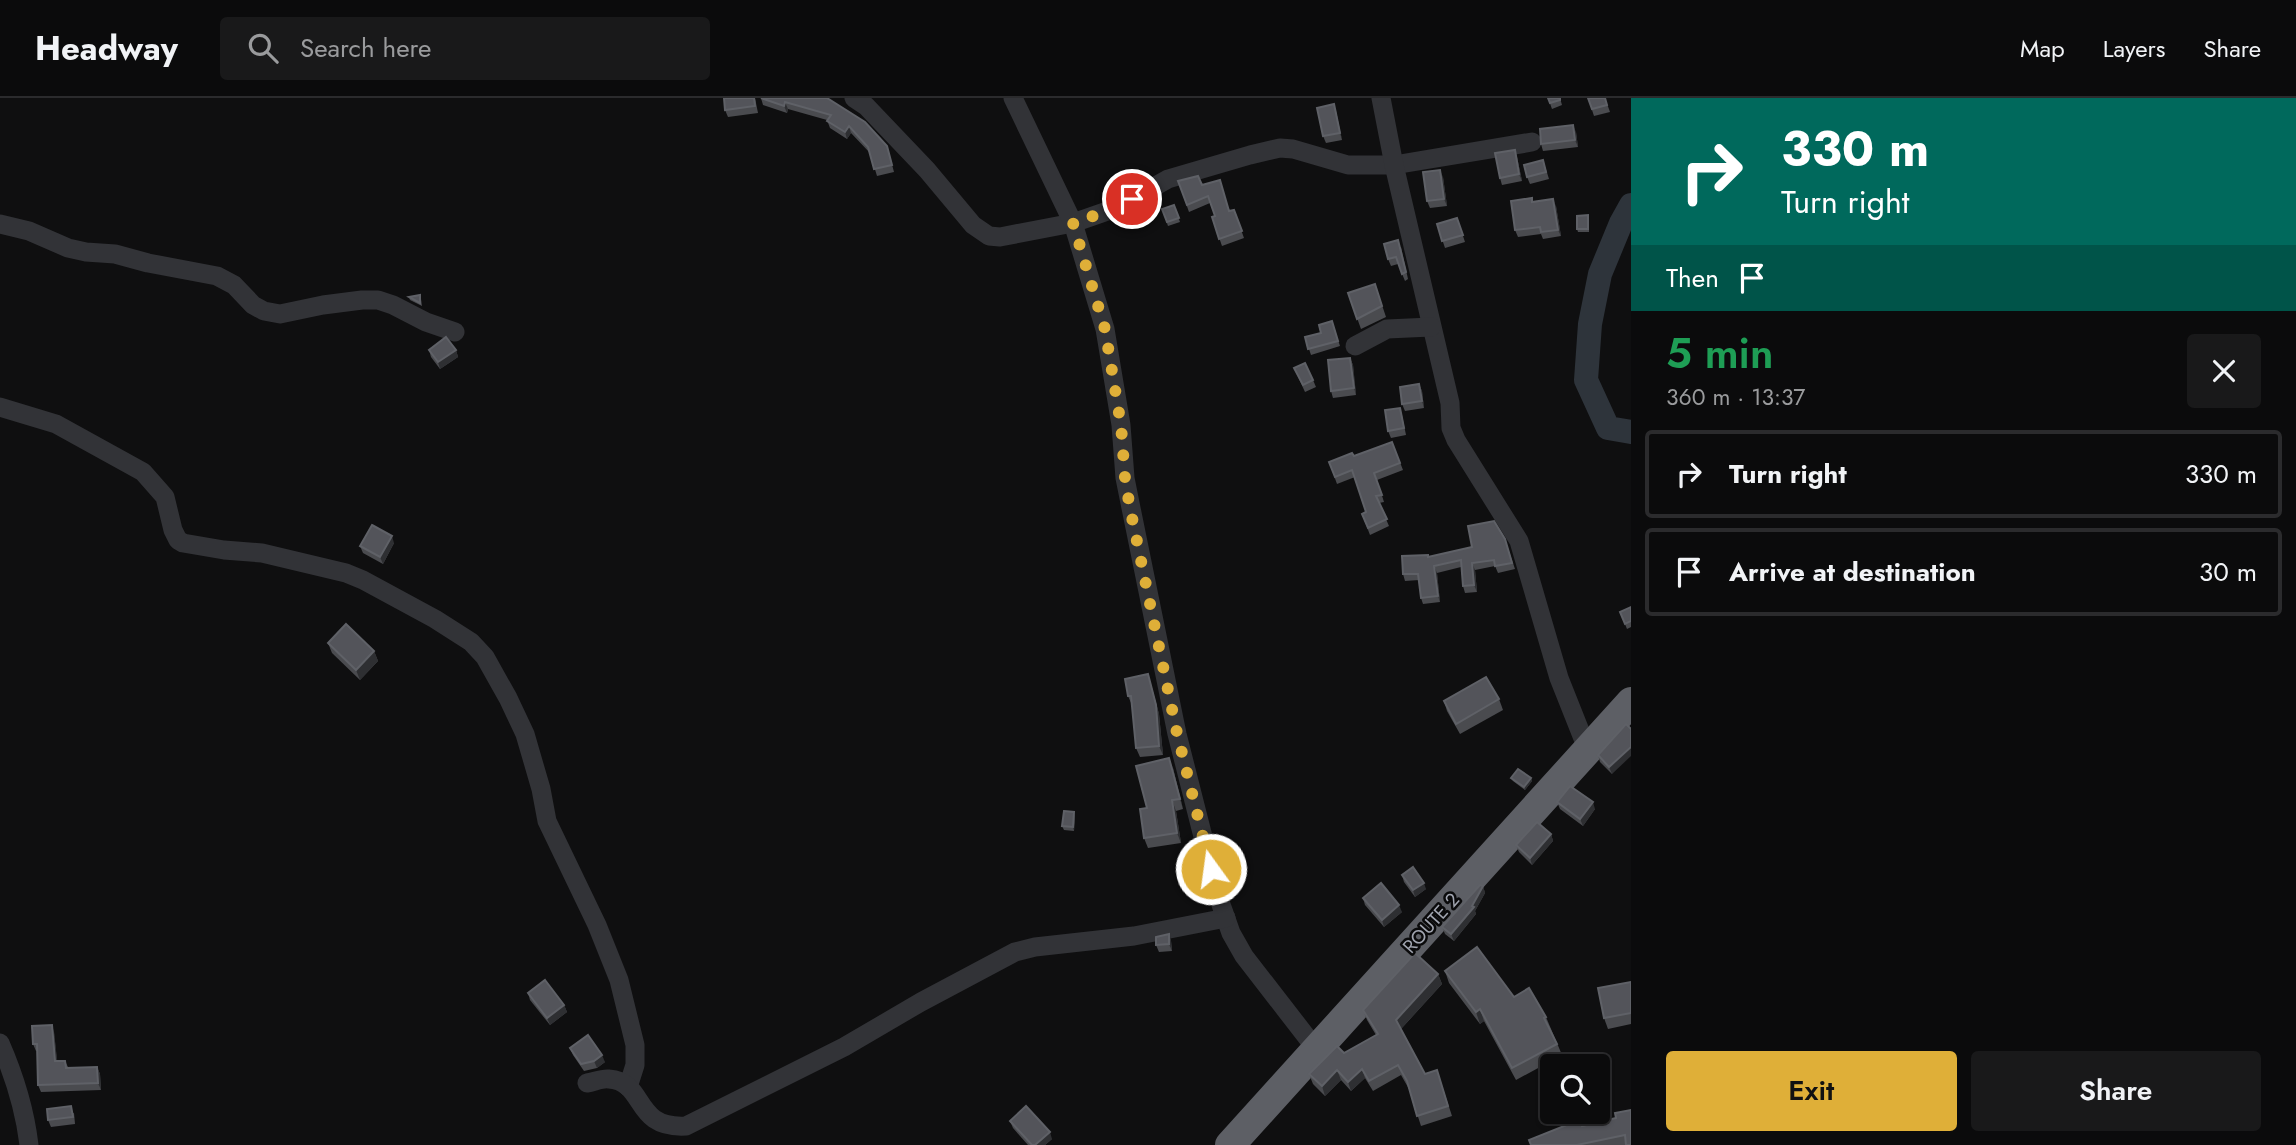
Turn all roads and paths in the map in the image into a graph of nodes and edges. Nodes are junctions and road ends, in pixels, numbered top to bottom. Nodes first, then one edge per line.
1 (854, 98) edge
2 (1013, 98) edge
3 (1381, 98) edge
4 (1532, 142) dead end
5 (1394, 165) junction
6 (1073, 223) junction
7 (0, 224) edge
8 (1431, 327) junction
9 (454, 332) dead end
10 (1354, 346) dead end
11 (0, 407) edge
12 (1631, 702) edge
13 (1588, 751) junction
14 (1226, 919) junction
15 (0, 1043) edge
16 (1316, 1049) junction
17 (587, 1083) dead end
18 (628, 1087) junction
19 (29, 1145) edge
20 (1230, 1145) edge

1 - 6 street
2 - 6 street
3 - 5 street
4 - 5 street
5 - 6 street
5 - 8 street
6 - 14 street
7 - 9 street
8 - 10 street
8 - 13 street
11 - 18 street
12 - 13 highway, ROUTE 2
13 - 16 highway, ROUTE 2
14 - 16 street
14 - 18 street
15 - 19 street
16 - 20 highway, ROUTE 2
17 - 18 street

